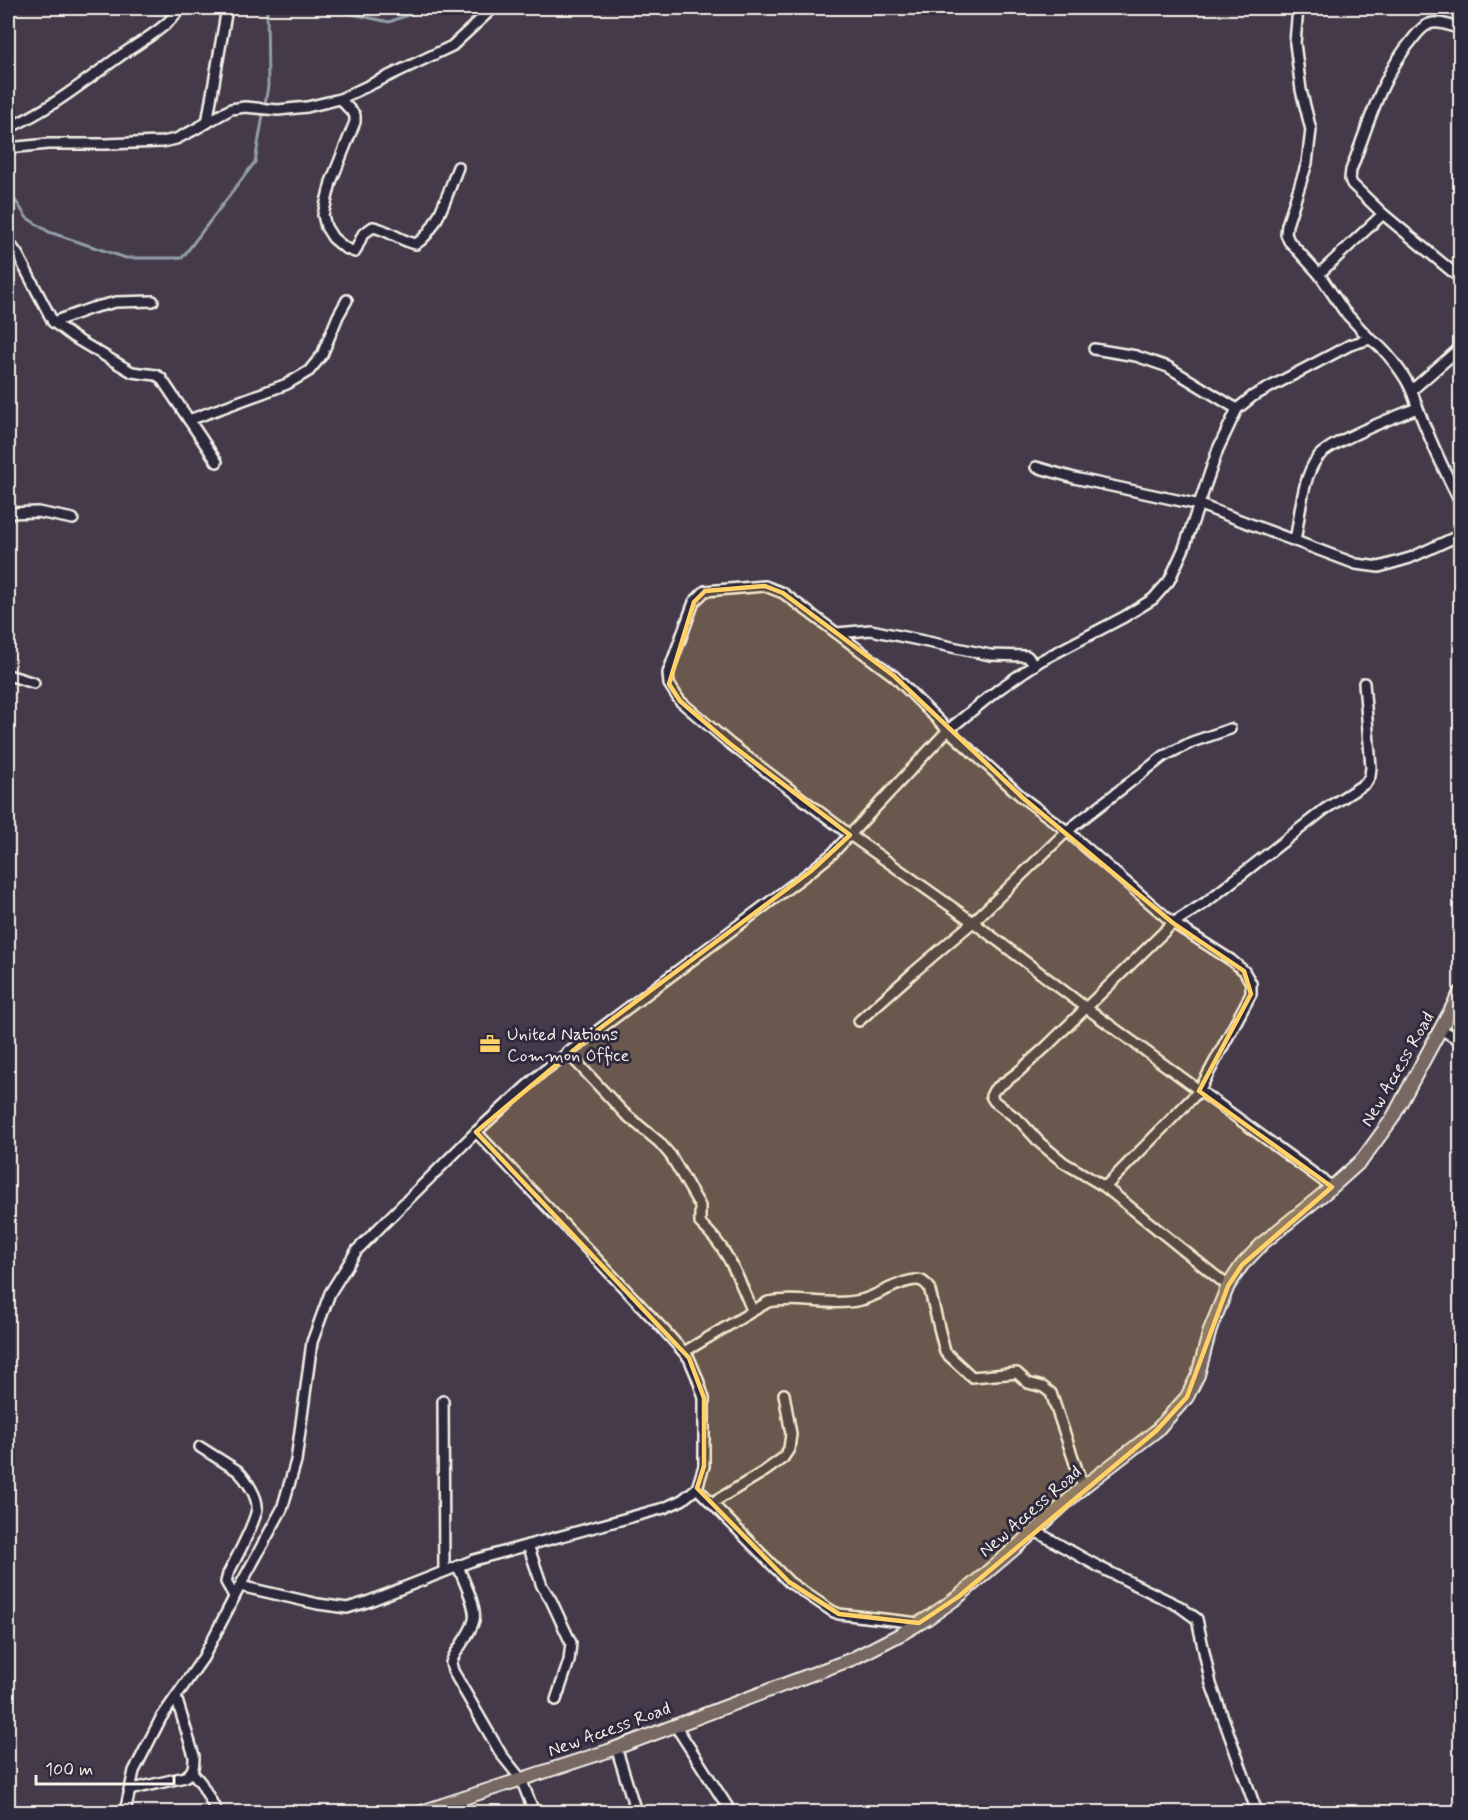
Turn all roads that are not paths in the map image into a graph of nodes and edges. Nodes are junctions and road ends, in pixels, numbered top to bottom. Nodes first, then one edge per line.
1 (180, 8) edge
2 (227, 8) edge
3 (493, 8) edge
4 (1298, 8) edge
5 (1461, 29) edge
6 (340, 99) junction
7 (207, 123) junction
8 (8, 128) edge
9 (8, 148) edge
10 (458, 167) dead end
11 (1383, 214) junction
12 (8, 241) edge
13 (1318, 274) junction
14 (1461, 278) edge
15 (347, 300) dead end
16 (153, 301) dead end
17 (53, 322) junction
18 (1370, 339) junction
19 (1461, 348) edge
20 (1094, 349) dead end
21 (1412, 390) junction
22 (1417, 408) junction
23 (1237, 409) junction
24 (189, 420) junction
25 (217, 462) dead end
26 (1036, 467) dead end
27 (1461, 502) edge
28 (1200, 505) junction
29 (8, 513) edge
30 (73, 519) dead end
31 (1461, 535) edge
32 (1295, 541) junction
33 (837, 633) junction
34 (1035, 665) junction
35 (8, 675) edge
36 (34, 683) dead end
37 (1364, 683) dead end
38 (1230, 729) dead end
39 (948, 730) junction
40 (1067, 831) junction
41 (850, 835) junction
42 (973, 922) junction
43 (1173, 923) junction
44 (1461, 993) edge
45 (1086, 1007) junction
46 (860, 1021) dead end
47 (1440, 1029) junction
48 (1461, 1040) edge
49 (567, 1052) junction
50 (1199, 1091) junction
51 (476, 1132) junction
52 (1105, 1187) junction
53 (1332, 1187) junction
54 (1228, 1286) junction
55 (752, 1310) junction
56 (684, 1352) junction
57 (784, 1394) dead end
58 (443, 1401) dead end
59 (200, 1447) dead end
60 (1083, 1486) junction
61 (697, 1488) junction
62 (712, 1503) junction
63 (1035, 1531) junction
64 (528, 1545) junction
65 (458, 1566) junction
66 (444, 1571) junction
67 (240, 1586) junction
68 (234, 1596) junction
69 (919, 1623) junction
70 (176, 1697) junction
71 (556, 1700) dead end
72 (675, 1725) junction
73 (616, 1747) junction
74 (192, 1772) junction
75 (521, 1779) junction
76 (129, 1790) junction
77 (435, 1810) edge
78 (125, 1812) edge
79 (217, 1812) edge
80 (421, 1812) edge
81 (534, 1812) edge
82 (636, 1812) edge
83 (732, 1812) edge
84 (1257, 1812) edge

1 - 8 street
2 - 7 street
3 - 6 street
4 - 13 street
5 - 11 street
6 - 7 street
6 - 10 street
7 - 9 street
11 - 13 street
11 - 14 street
12 - 17 street
13 - 18 street
15 - 24 street
16 - 17 street
17 - 24 street
18 - 21 street
18 - 23 street
19 - 21 street
20 - 23 street
21 - 22 street
22 - 27 street
22 - 32 street
23 - 28 street
24 - 25 street
26 - 28 street
28 - 32 street
28 - 34 street
29 - 30 street
31 - 32 street
33 - 34 street
33 - 39 street
33 - 41 street
34 - 39 street
35 - 36 street
37 - 43 street
38 - 40 street
39 - 40 street
39 - 41 street
40 - 42 street
40 - 43 street
41 - 42 street
41 - 49 street
42 - 45 street
42 - 46 street
43 - 45 street
43 - 50 street
44 - 47 main road, New Access Road
45 - 50 street
45 - 52 street
47 - 48 street
47 - 53 main road, New Access Road
49 - 51 street
49 - 55 street
50 - 52 street
50 - 53 street
51 - 56 street
51 - 67 street
52 - 54 street
53 - 54 main road, New Access Road
54 - 60 main road, New Access Road
55 - 56 street
55 - 60 street
56 - 61 street
57 - 62 street
58 - 66 street
59 - 68 street
60 - 63 main road, New Access Road
61 - 62 street
61 - 64 street
62 - 69 street
63 - 69 main road, New Access Road
63 - 84 street
64 - 65 street
64 - 71 street
65 - 66 street
65 - 75 street
66 - 67 street
67 - 68 street
68 - 70 street
69 - 72 main road, New Access Road
70 - 74 street
70 - 76 street
72 - 73 main road, New Access Road
72 - 83 street
73 - 75 main road, New Access Road
73 - 82 street
74 - 76 street
74 - 79 street
75 - 77 main road, New Access Road
75 - 81 street
76 - 78 street
77 - 80 main road, New Access Road

